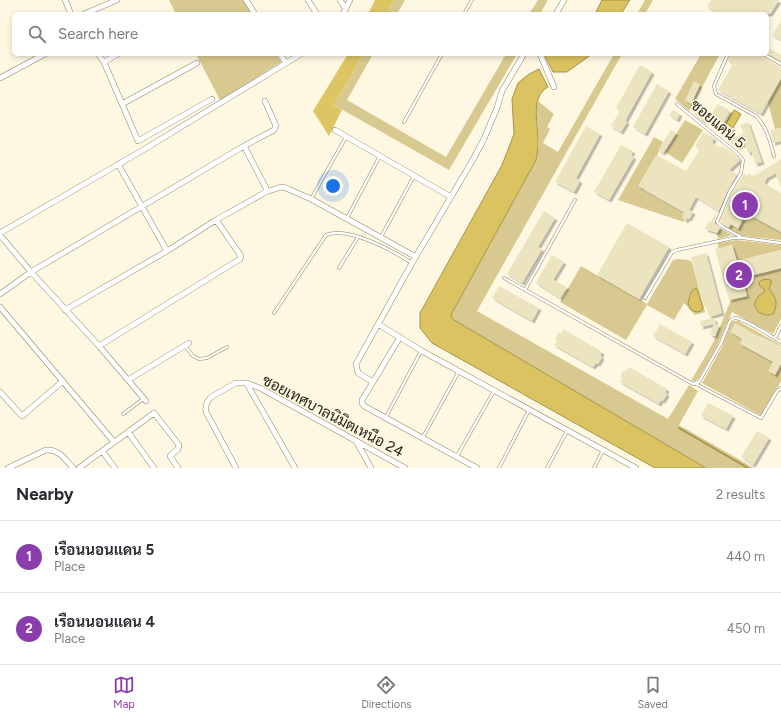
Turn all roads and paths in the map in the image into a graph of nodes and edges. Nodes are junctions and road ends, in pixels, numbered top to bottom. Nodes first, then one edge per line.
1 (65, 0) edge
2 (117, 0) edge
3 (246, 0) edge
4 (308, 0) edge
5 (340, 0) edge
6 (350, 0) edge
7 (472, 0) edge
8 (564, 0) edge
9 (344, 11) edge
10 (70, 12) edge
11 (89, 12) edge
12 (254, 12) edge
13 (316, 12) edge
14 (465, 12) edge
15 (557, 12) edge
16 (41, 56) edge
17 (100, 56) edge
18 (114, 56) edge
19 (281, 56) edge
20 (298, 56) edge
21 (441, 56) edge
22 (523, 56) edge
23 (541, 56) edge
24 (727, 56) edge
25 (767, 56) edge
26 (104, 62) junction
27 (197, 63) dead end
28 (286, 63) junction
29 (781, 64) edge
30 (0, 78) edge
31 (554, 87) dead end
32 (212, 99) dead end
33 (265, 101) dead end
34 (122, 104) junction
35 (677, 104) dead end
36 (404, 122) dead end
37 (335, 130) dead end
38 (346, 136) junction
39 (244, 146) junction
40 (380, 156) junction
41 (774, 156) dead end
42 (118, 164) junction
43 (415, 176) junction
44 (266, 192) junction
45 (451, 197) junction
46 (311, 199) junction
47 (575, 200) dead end
48 (142, 207) junction
49 (347, 219) junction
50 (216, 220) junction
51 (0, 234) edge
52 (358, 237) junction
53 (381, 237) junction
54 (743, 238) junction
55 (781, 243) edge
56 (167, 251) junction
57 (416, 257) junction
58 (412, 263) junction
59 (339, 268) dead end
60 (31, 272) junction
61 (504, 278) dead end
62 (525, 290) junction
63 (0, 294) edge
64 (645, 298) dead end
65 (0, 307) edge
66 (65, 310) junction
67 (274, 313) dead end
68 (378, 324) junction
69 (781, 326) edge
70 (400, 338) junction
71 (775, 338) junction
72 (781, 342) edge
73 (187, 344) joint
74 (98, 346) junction
75 (227, 347) dead end
76 (422, 351) junction
77 (459, 371) junction
78 (128, 380) junction
79 (63, 381) junction
80 (373, 382) junction
81 (247, 383) junction
82 (696, 384) junction
83 (781, 388) edge
84 (494, 390) junction
85 (0, 392) edge
86 (145, 400) joint
87 (530, 410) junction
88 (123, 414) dead end
89 (385, 418) junction
90 (568, 430) junction
91 (128, 432) junction
92 (422, 438) junction
93 (356, 441) junction
94 (114, 442) junction
95 (603, 450) junction
96 (102, 451) junction
97 (457, 457) junction
98 (8, 468) edge
99 (73, 468) edge
100 (79, 468) edge
101 (115, 468) edge
102 (154, 468) edge
103 (178, 468) edge
104 (236, 468) edge
105 (295, 468) edge
106 (371, 468) edge
107 (405, 468) edge
108 (477, 468) edge
109 (499, 468) edge
110 (547, 468) edge
111 (594, 468) edge
112 (636, 468) edge

1 - 10 street
2 - 11 street
3 - 12 street
4 - 13 street
5 - 9 street
6 - 9 street
7 - 14 lane
8 - 15 street
16 - 30 street
17 - 26 street
18 - 26 street
19 - 28 street
20 - 28 street
21 - 36 lane
22 - 45 street
23 - 31 street
24 - 41 lane
25 - 29 lane
26 - 34 street
27 - 34 street
28 - 42 street
32 - 34 street
33 - 39 street
35 - 54 lane, ซอยแดน 5
37 - 38 street
38 - 40 street
38 - 46 lane
39 - 44 street
39 - 48 street
40 - 43 street
40 - 49 lane
42 - 48 street
42 - 51 street
43 - 45 street
43 - 53 lane
44 - 46 street
44 - 50 street
45 - 57 street
46 - 49 street
47 - 62 lane
48 - 56 street
48 - 60 street
49 - 53 street
50 - 56 street
50 - 74 street
51 - 60 street
52 - 58 lane
52 - 59 lane
52 - 67 lane
53 - 57 street
54 - 55 lane
54 - 64 lane
56 - 66 street
57 - 58 street
58 - 68 street
60 - 63 street
60 - 66 street
61 - 62 lane
62 - 82 lane
65 - 79 street
66 - 74 street
68 - 70 street
68 - 80 street
69 - 71 lane
70 - 76 street
70 - 80 street
71 - 72 lane
71 - 82 lane
73 - 75 lane
73 - 78 street
74 - 78 street
76 - 77 street
76 - 89 lane
77 - 84 street
77 - 92 lane
78 - 86 street
79 - 85 street
79 - 94 street
80 - 89 street
81 - 93 street, ซอยเทศบาลนิมิตเหนือ 24
81 - 104 street, ซอยเทศบาลนิมิตเหนือ 24
81 - 105 street
82 - 83 lane
84 - 87 street
84 - 97 lane
86 - 88 lane
87 - 90 street
87 - 109 lane
89 - 92 street
90 - 95 street
90 - 110 lane
91 - 94 street
91 - 102 street
91 - 103 street
92 - 97 street
93 - 106 street
93 - 107 street, ซอยเทศบาลนิมิตเหนือ 24
94 - 96 street
95 - 111 lane
95 - 112 street
96 - 100 street
96 - 101 street
97 - 108 street
98 - 99 street

